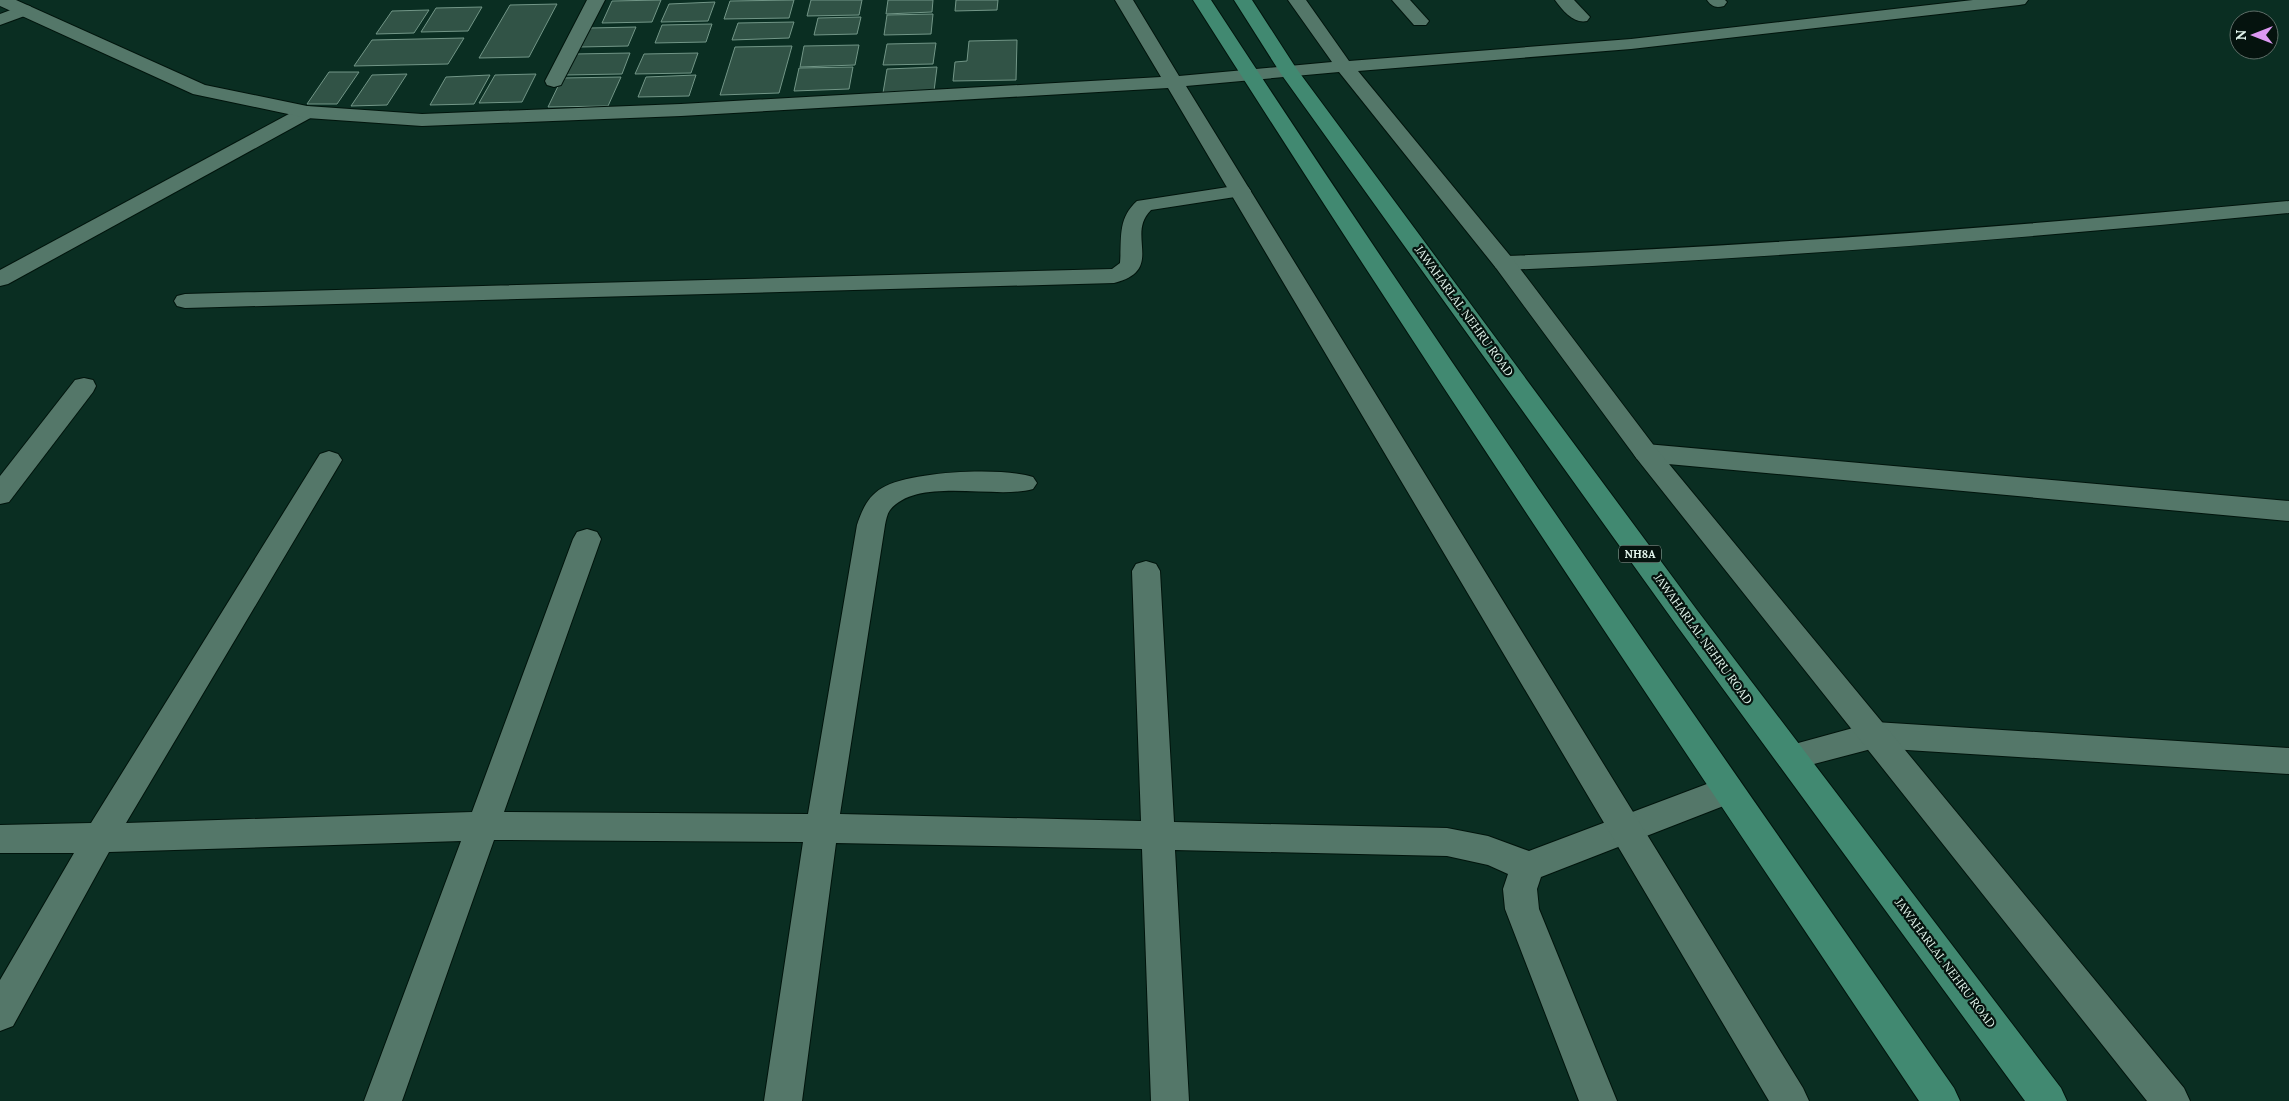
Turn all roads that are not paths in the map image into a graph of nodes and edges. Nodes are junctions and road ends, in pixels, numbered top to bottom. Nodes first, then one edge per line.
1 (2, 0) edge
2 (596, 0) edge
3 (1124, 0) edge
4 (1202, 0) edge
5 (1243, 0) edge
6 (1297, 0) edge
7 (1401, 0) edge
8 (1564, 0) edge
9 (2019, 0) edge
10 (24, 10) junction
11 (1581, 17) dead end
12 (0, 20) edge
13 (1420, 21) dead end
14 (1344, 66) junction
15 (1288, 70) junction
16 (1248, 74) junction
17 (554, 81) dead end
18 (1173, 82) junction
19 (307, 112) junction
20 (1241, 191) junction
21 (2289, 207) edge
22 (1504, 263) junction
23 (0, 279) edge
24 (184, 301) dead end
25 (84, 386) dead end
26 (1646, 453) junction
27 (328, 460) dead end
28 (1024, 483) dead end
29 (0, 494) edge
30 (2289, 511) edge
31 (587, 539) dead end
32 (1146, 571) dead end
33 (1874, 735) junction
34 (1791, 758) junction
35 (2289, 761) edge
36 (1728, 790) junction
37 (483, 826) junction
38 (822, 827) junction
39 (1626, 830) junction
40 (1158, 836) junction
41 (0, 839) edge
42 (99, 839) junction
43 (1527, 867) junction
44 (0, 1014) edge
45 (383, 1101) edge
46 (783, 1101) edge
47 (1170, 1101) edge
48 (1598, 1101) edge
49 (1790, 1101) edge
50 (1941, 1101) edge
51 (2048, 1101) edge
52 (2171, 1101) edge

1 - 10 street
2 - 17 street
3 - 18 street
4 - 16 main road
5 - 15 main road, JAWAHARLAL NEHRU ROAD / NH8A
6 - 14 street
7 - 13 street
8 - 11 street
9 - 14 street
10 - 12 street
10 - 19 street
14 - 15 street
14 - 22 street
15 - 16 street
15 - 34 main road, JAWAHARLAL NEHRU ROAD / NH8A
16 - 18 street
16 - 36 main road
18 - 19 street
18 - 20 street
19 - 23 street
20 - 24 street
20 - 39 street
21 - 22 street
22 - 26 street
25 - 29 street
26 - 30 street
26 - 33 street
27 - 42 street
28 - 38 street
31 - 37 street
32 - 40 street
33 - 34 street
33 - 35 street
33 - 52 street
34 - 51 main road, JAWAHARLAL NEHRU ROAD / NH8A
36 - 39 street
36 - 50 main road
37 - 38 street
37 - 42 street
37 - 45 street
38 - 40 street
38 - 46 street
39 - 43 street
39 - 49 street
40 - 43 street
40 - 47 street
41 - 42 street
42 - 44 street
43 - 48 street

